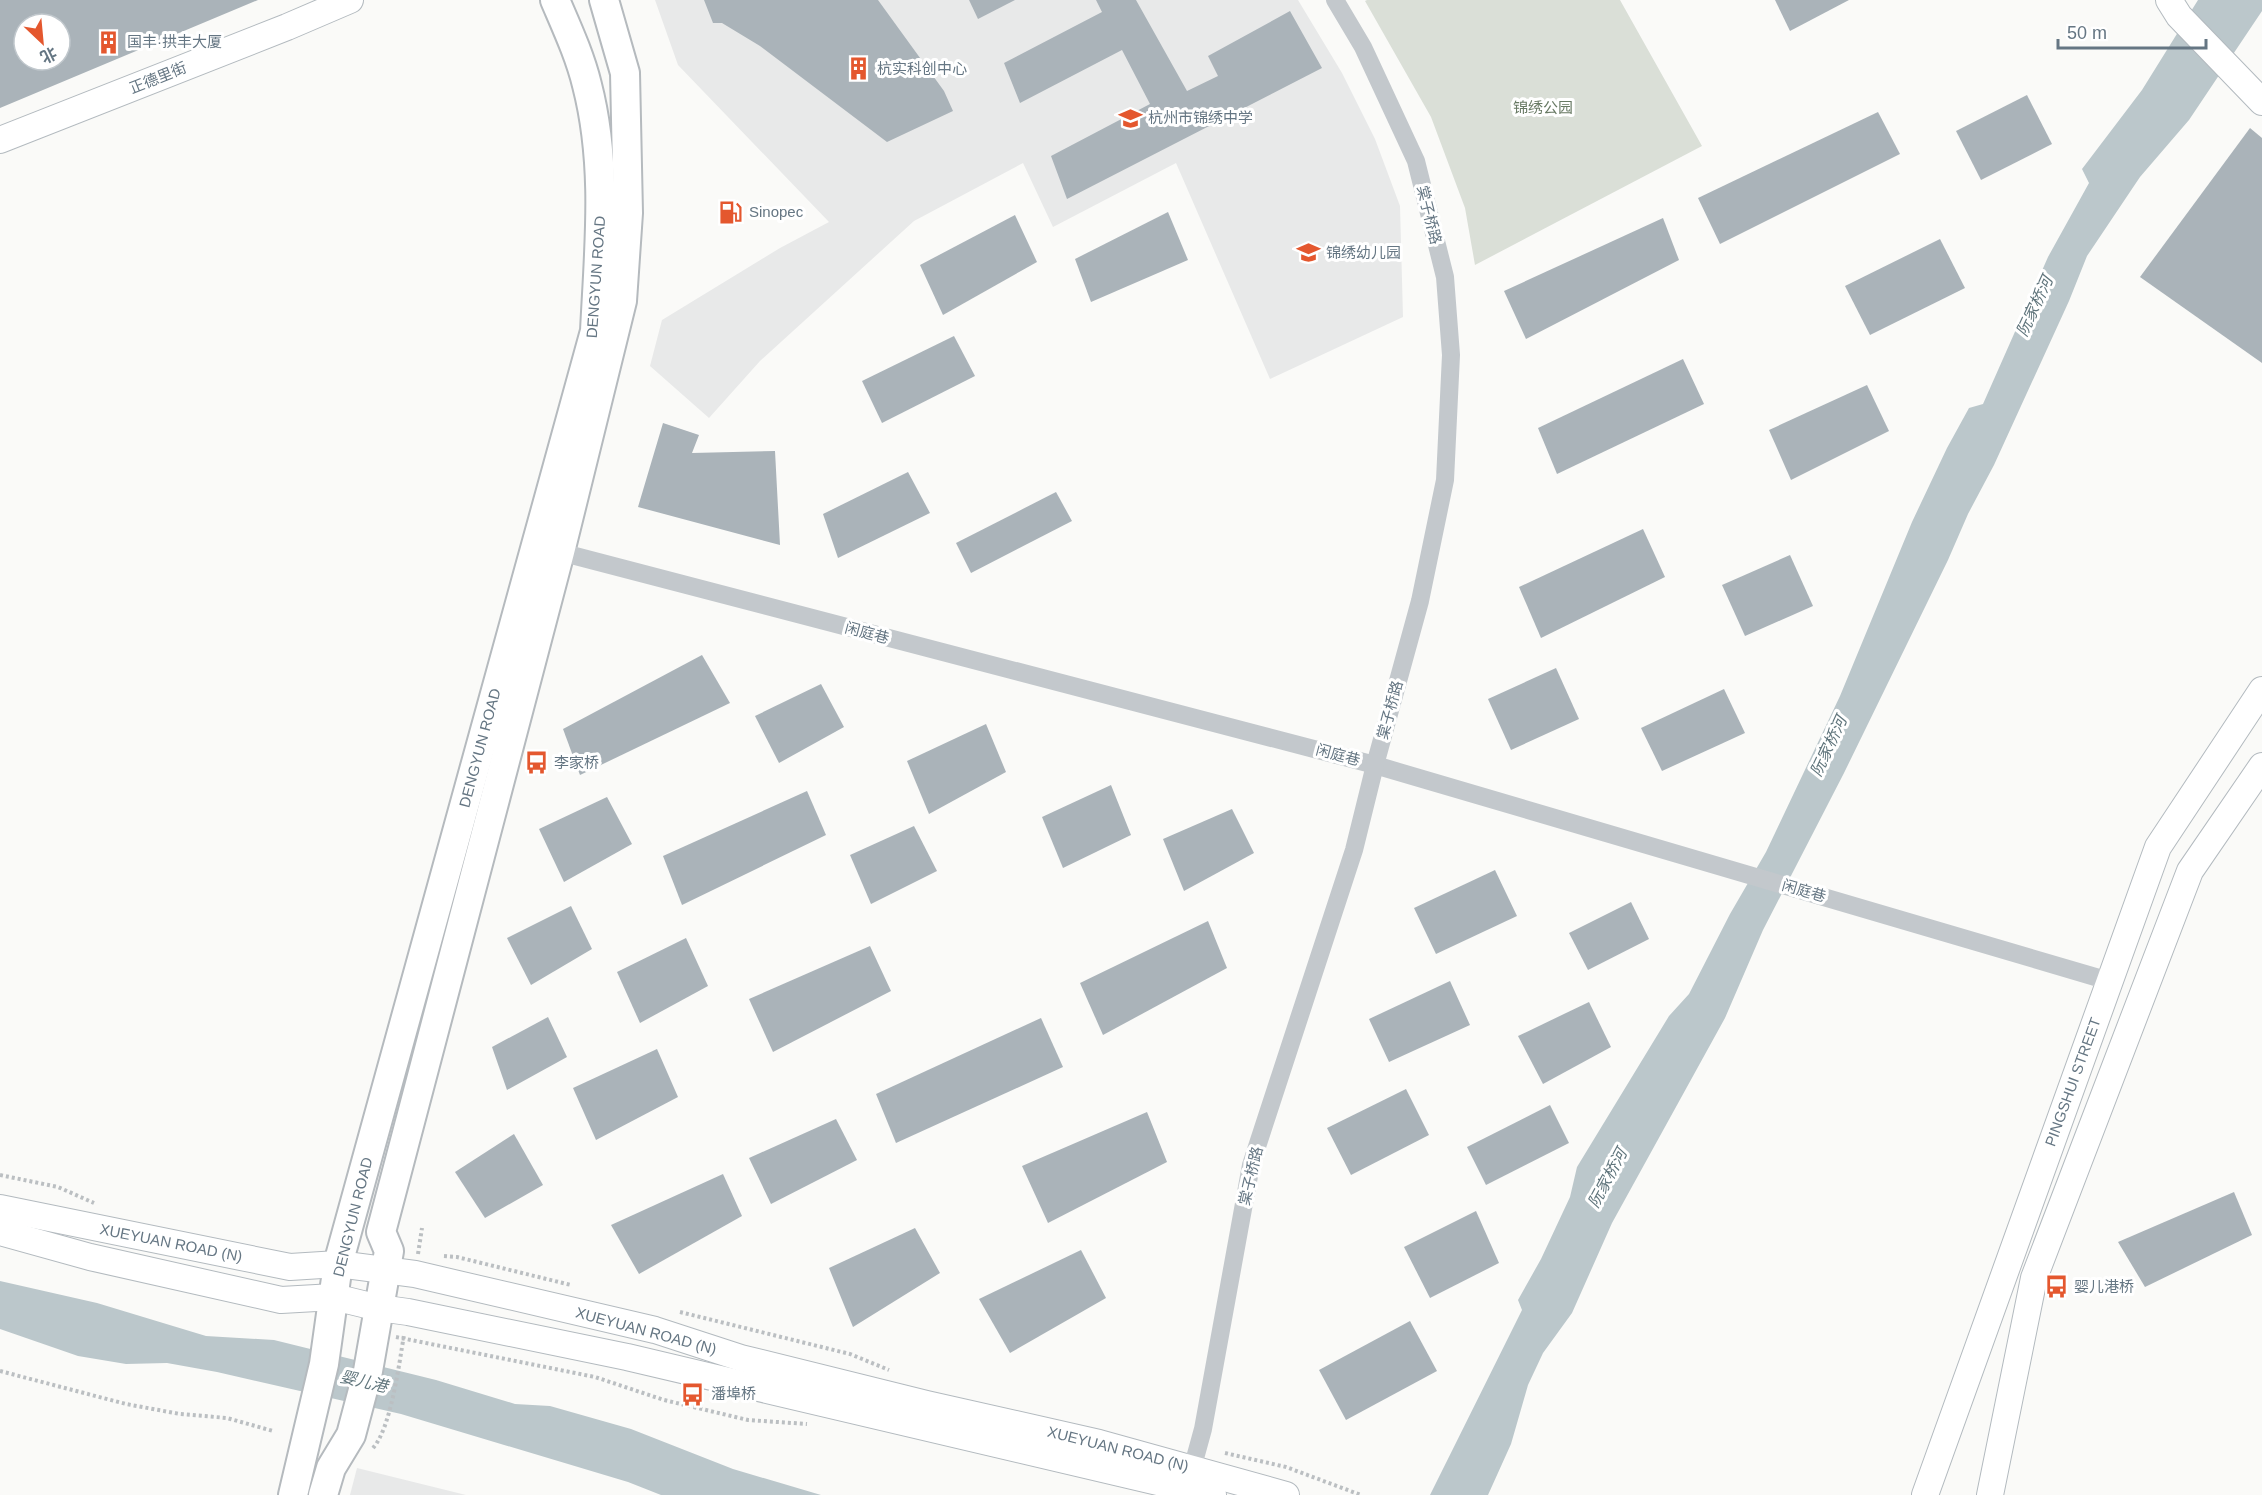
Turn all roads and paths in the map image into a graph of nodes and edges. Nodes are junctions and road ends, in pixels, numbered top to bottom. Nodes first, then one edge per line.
1 (350, 0) edge
2 (555, 0) edge
3 (604, 0) edge
4 (1335, 0) edge
5 (2174, 8) edge
6 (2262, 102) edge
7 (0, 140) edge
8 (560, 552) junction
9 (2262, 690) edge
10 (1375, 765) junction
11 (2262, 766) edge
12 (2109, 981) junction
13 (0, 1208) edge
14 (0, 1232) edge
15 (338, 1264) junction
16 (386, 1272) junction
17 (334, 1297) junction
18 (377, 1321) junction
19 (0, 1371) edge
20 (397, 1375) dead end
21 (815, 1424) dead end
22 (273, 1431) dead end
23 (381, 1439) dead end
24 (1188, 1483) edge
25 (293, 1495) edge
26 (323, 1495) edge
27 (1213, 1495) edge
28 (1286, 1495) edge
29 (1925, 1495) edge
30 (1990, 1495) edge

1 - 7 main road, 正德里街
2 - 15 main road, DENGYUN ROAD
3 - 8 main road, DENGYUN ROAD
4 - 10 street, 棠子桥路
5 - 6 main road
8 - 10 street, 闲庭巷
8 - 16 main road, DENGYUN ROAD
9 - 12 main road, PINGSHUI STREET
10 - 12 street, 闲庭巷
10 - 24 street, 棠子桥路
11 - 30 main road
12 - 29 main road, PINGSHUI STREET
13 - 15 main road, XUEYUAN ROAD (N)
14 - 17 main road, XUEYUAN ROAD (N)
15 - 16 main road, XUEYUAN ROAD (N)
15 - 17 main road, DENGYUN ROAD
16 - 18 main road, DENGYUN ROAD
16 - 24 main road, XUEYUAN ROAD (N)
17 - 18 main road, XUEYUAN ROAD (N)
17 - 25 main road, DENGYUN ROAD
18 - 21 path
18 - 24 main road, XUEYUAN ROAD (N)
18 - 26 main road, DENGYUN ROAD
19 - 22 path
20 - 23 path
24 - 27 main road, XUEYUAN ROAD (N)
24 - 28 main road, XUEYUAN ROAD (N)

